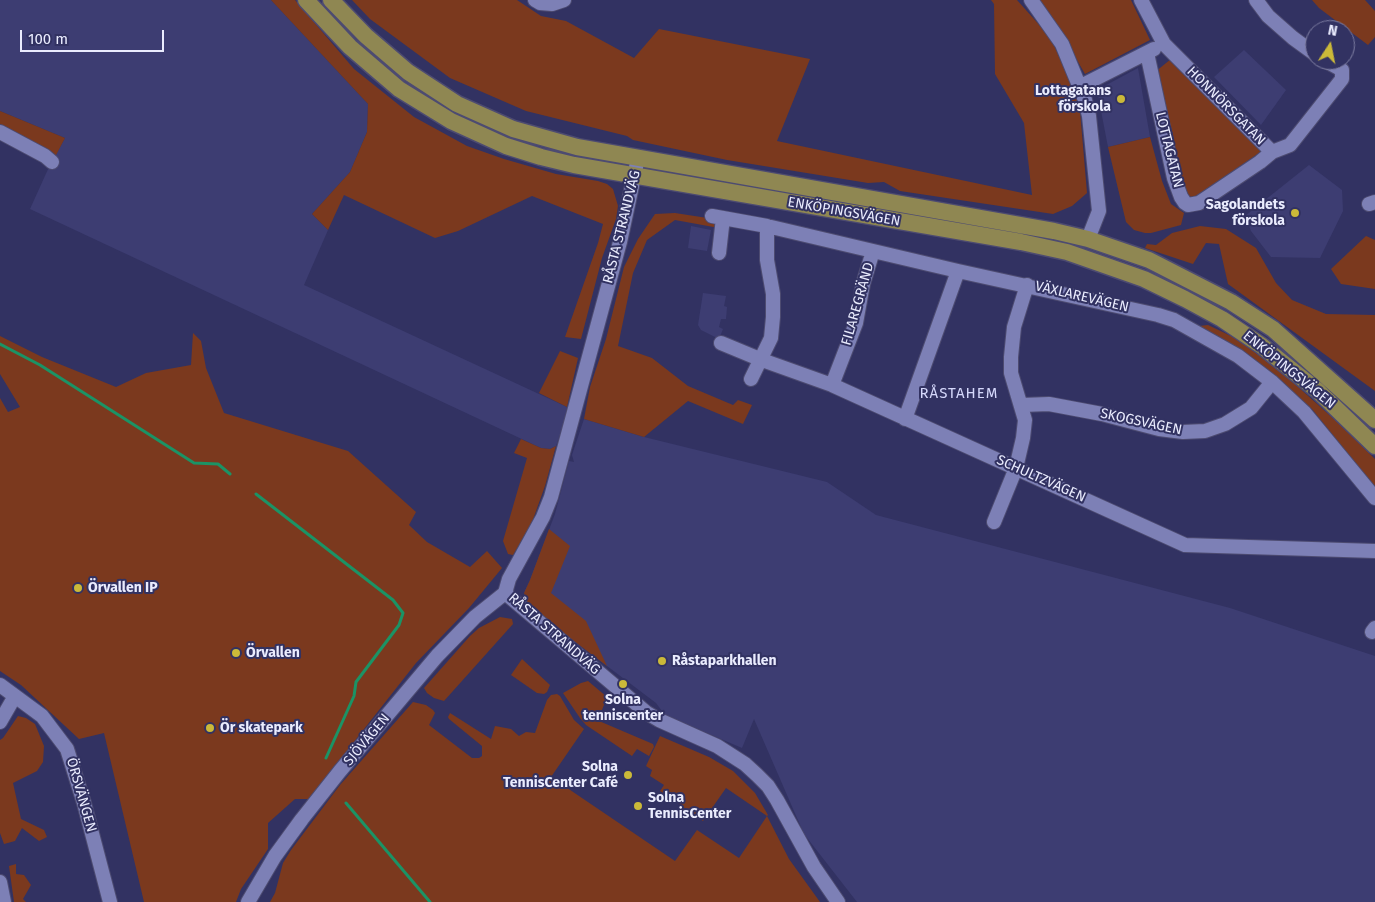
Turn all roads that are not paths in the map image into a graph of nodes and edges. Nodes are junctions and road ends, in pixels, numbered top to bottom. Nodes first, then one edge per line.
1 (306, 0) edge
2 (331, 0) edge
3 (535, 0) edge
4 (564, 0) edge
5 (1031, 0) edge
6 (1141, 0) edge
7 (1256, 0) edge
8 (1164, 44) junction
9 (1305, 47) edge
10 (1147, 53) junction
11 (1342, 70) edge
12 (1080, 86) junction
13 (0, 132) edge
14 (1272, 152) junction
15 (638, 158) junction
16 (52, 162) dead end
17 (634, 176) junction
18 (767, 226) junction
19 (1088, 239) junction
20 (873, 251) junction
21 (719, 252) dead end
22 (1067, 252) junction
23 (1098, 262) junction
24 (958, 270) junction
25 (1027, 285) junction
26 (721, 343) dead end
27 (762, 360) junction
28 (751, 379) dead end
29 (1272, 382) junction
30 (832, 385) junction
31 (1022, 405) junction
32 (905, 419) junction
33 (1375, 420) edge
34 (1375, 446) edge
35 (1016, 468) junction
36 (1375, 498) edge
37 (994, 522) dead end
38 (1375, 551) edge
39 (505, 593) junction
40 (0, 685) edge
41 (15, 696) junction
42 (0, 722) edge
43 (0, 882) edge
44 (4, 902) edge
45 (110, 902) edge
46 (248, 902) edge
47 (838, 902) edge

1 - 17 main road, ENKÖPINGSVÄGEN
2 - 15 main road, ENKÖPINGSVÄGEN
3 - 4 street
5 - 12 street
6 - 8 street, HONNÖRSGATAN
7 - 9 street
8 - 10 street
8 - 14 street, HONNÖRSGATAN
10 - 12 street
10 - 14 street, LOTTAGATAN
11 - 14 street, HONNÖRSGATAN
12 - 19 street
13 - 16 street
15 - 17 street, RÅSTA STRANDVÄG
15 - 19 main road, ENKÖPINGSVÄGEN
17 - 22 main road, ENKÖPINGSVÄGEN
17 - 39 street, RÅSTA STRANDVÄG
18 - 20 street, VÄXLAREVÄGEN
18 - 21 street, VÄXLAREVÄGEN
18 - 27 street
19 - 22 main road
19 - 23 main road
19 - 33 main road, ENKÖPINGSVÄGEN
20 - 24 street, VÄXLAREVÄGEN
20 - 30 street, FILAREGRÄND
22 - 23 main road, ENKÖPINGSVÄGEN
23 - 34 main road, ENKÖPINGSVÄGEN
24 - 25 street, VÄXLAREVÄGEN
24 - 32 street
25 - 29 street, VÄXLAREVÄGEN
25 - 31 street
26 - 27 street, SCHULTZVÄGEN
27 - 28 street
27 - 30 street, SCHULTZVÄGEN
29 - 31 street, SKOGSVÄGEN
29 - 36 street, VÄXLAREVÄGEN
30 - 32 street, SCHULTZVÄGEN
31 - 35 street
32 - 35 street, SCHULTZVÄGEN
35 - 37 street
35 - 38 street, SCHULTZVÄGEN
39 - 46 street, SJÖVÄGEN
39 - 47 street, RÅSTA STRANDVÄG
40 - 41 street, ÖRSVÄNGEN
41 - 42 street
41 - 45 street, ÖRSVÄNGEN
43 - 44 street

